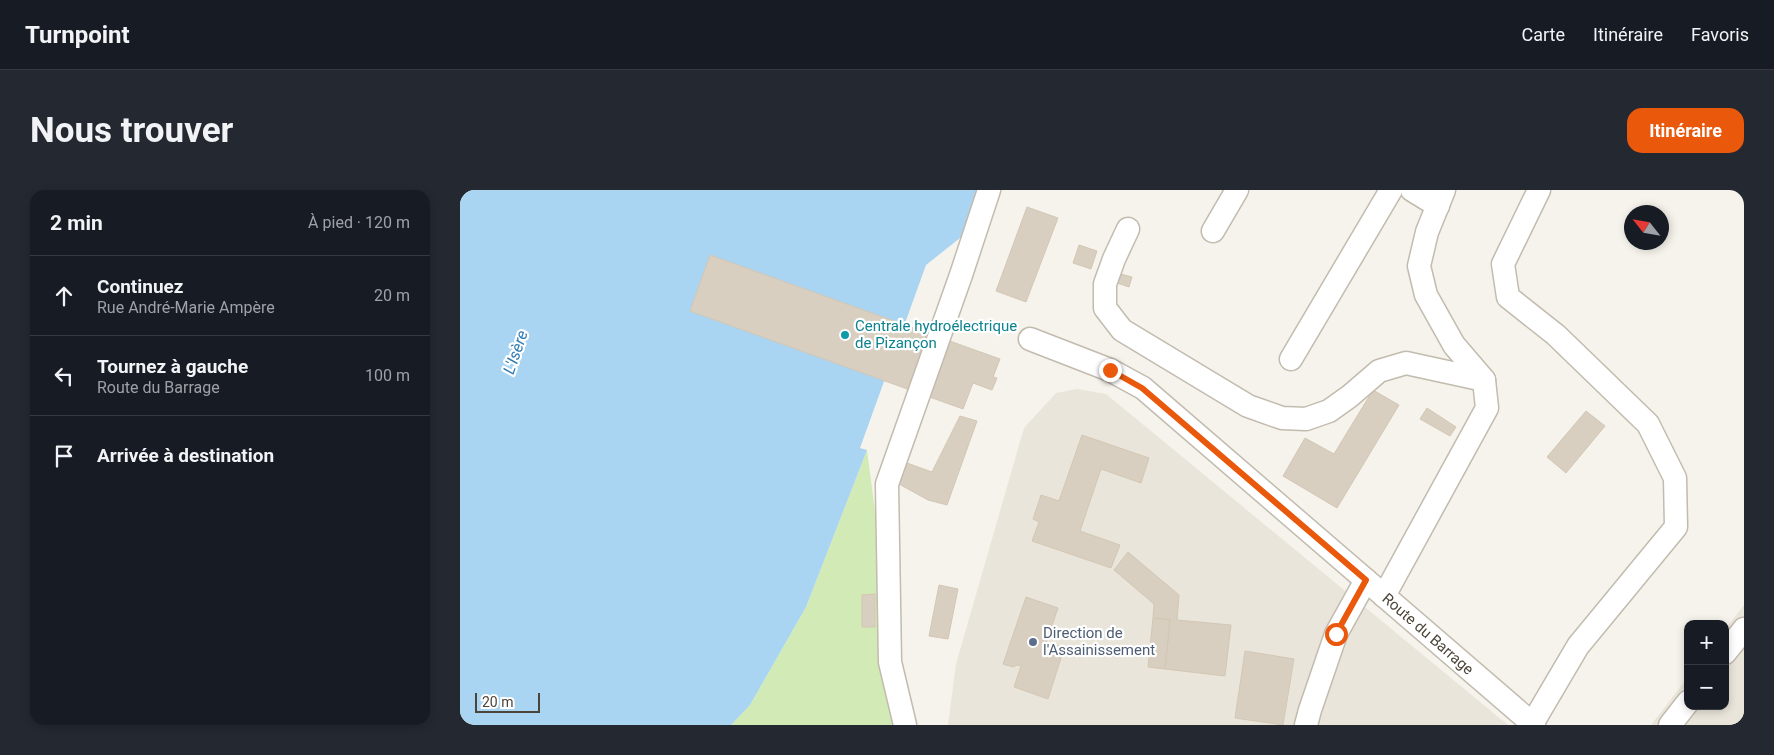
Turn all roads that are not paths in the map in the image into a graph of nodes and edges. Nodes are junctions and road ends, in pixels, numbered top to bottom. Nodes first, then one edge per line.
1 (989, 190) edge
2 (1237, 190) edge
3 (1391, 190) edge
4 (1412, 190) edge
5 (1538, 190) edge
6 (1441, 198) edge
7 (1128, 230) dead end
8 (1213, 231) dead end
9 (1030, 339) dead end
10 (1291, 359) dead end
11 (1484, 380) junction
12 (1366, 580) junction
13 (1384, 596) junction
14 (1744, 629) edge
15 (1729, 648) edge
16 (1684, 707) edge
17 (1533, 724) edge
18 (905, 725) edge
19 (1306, 725) edge
20 (1670, 725) edge

1 - 18 street
2 - 8 street
3 - 10 street
4 - 6 street
5 - 17 street
6 - 11 street
7 - 11 street
9 - 12 street, Route du Barrage
11 - 13 street
12 - 13 street, Route du Barrage
12 - 19 street
13 - 17 street, Route du Barrage
14 - 15 street
16 - 20 street

